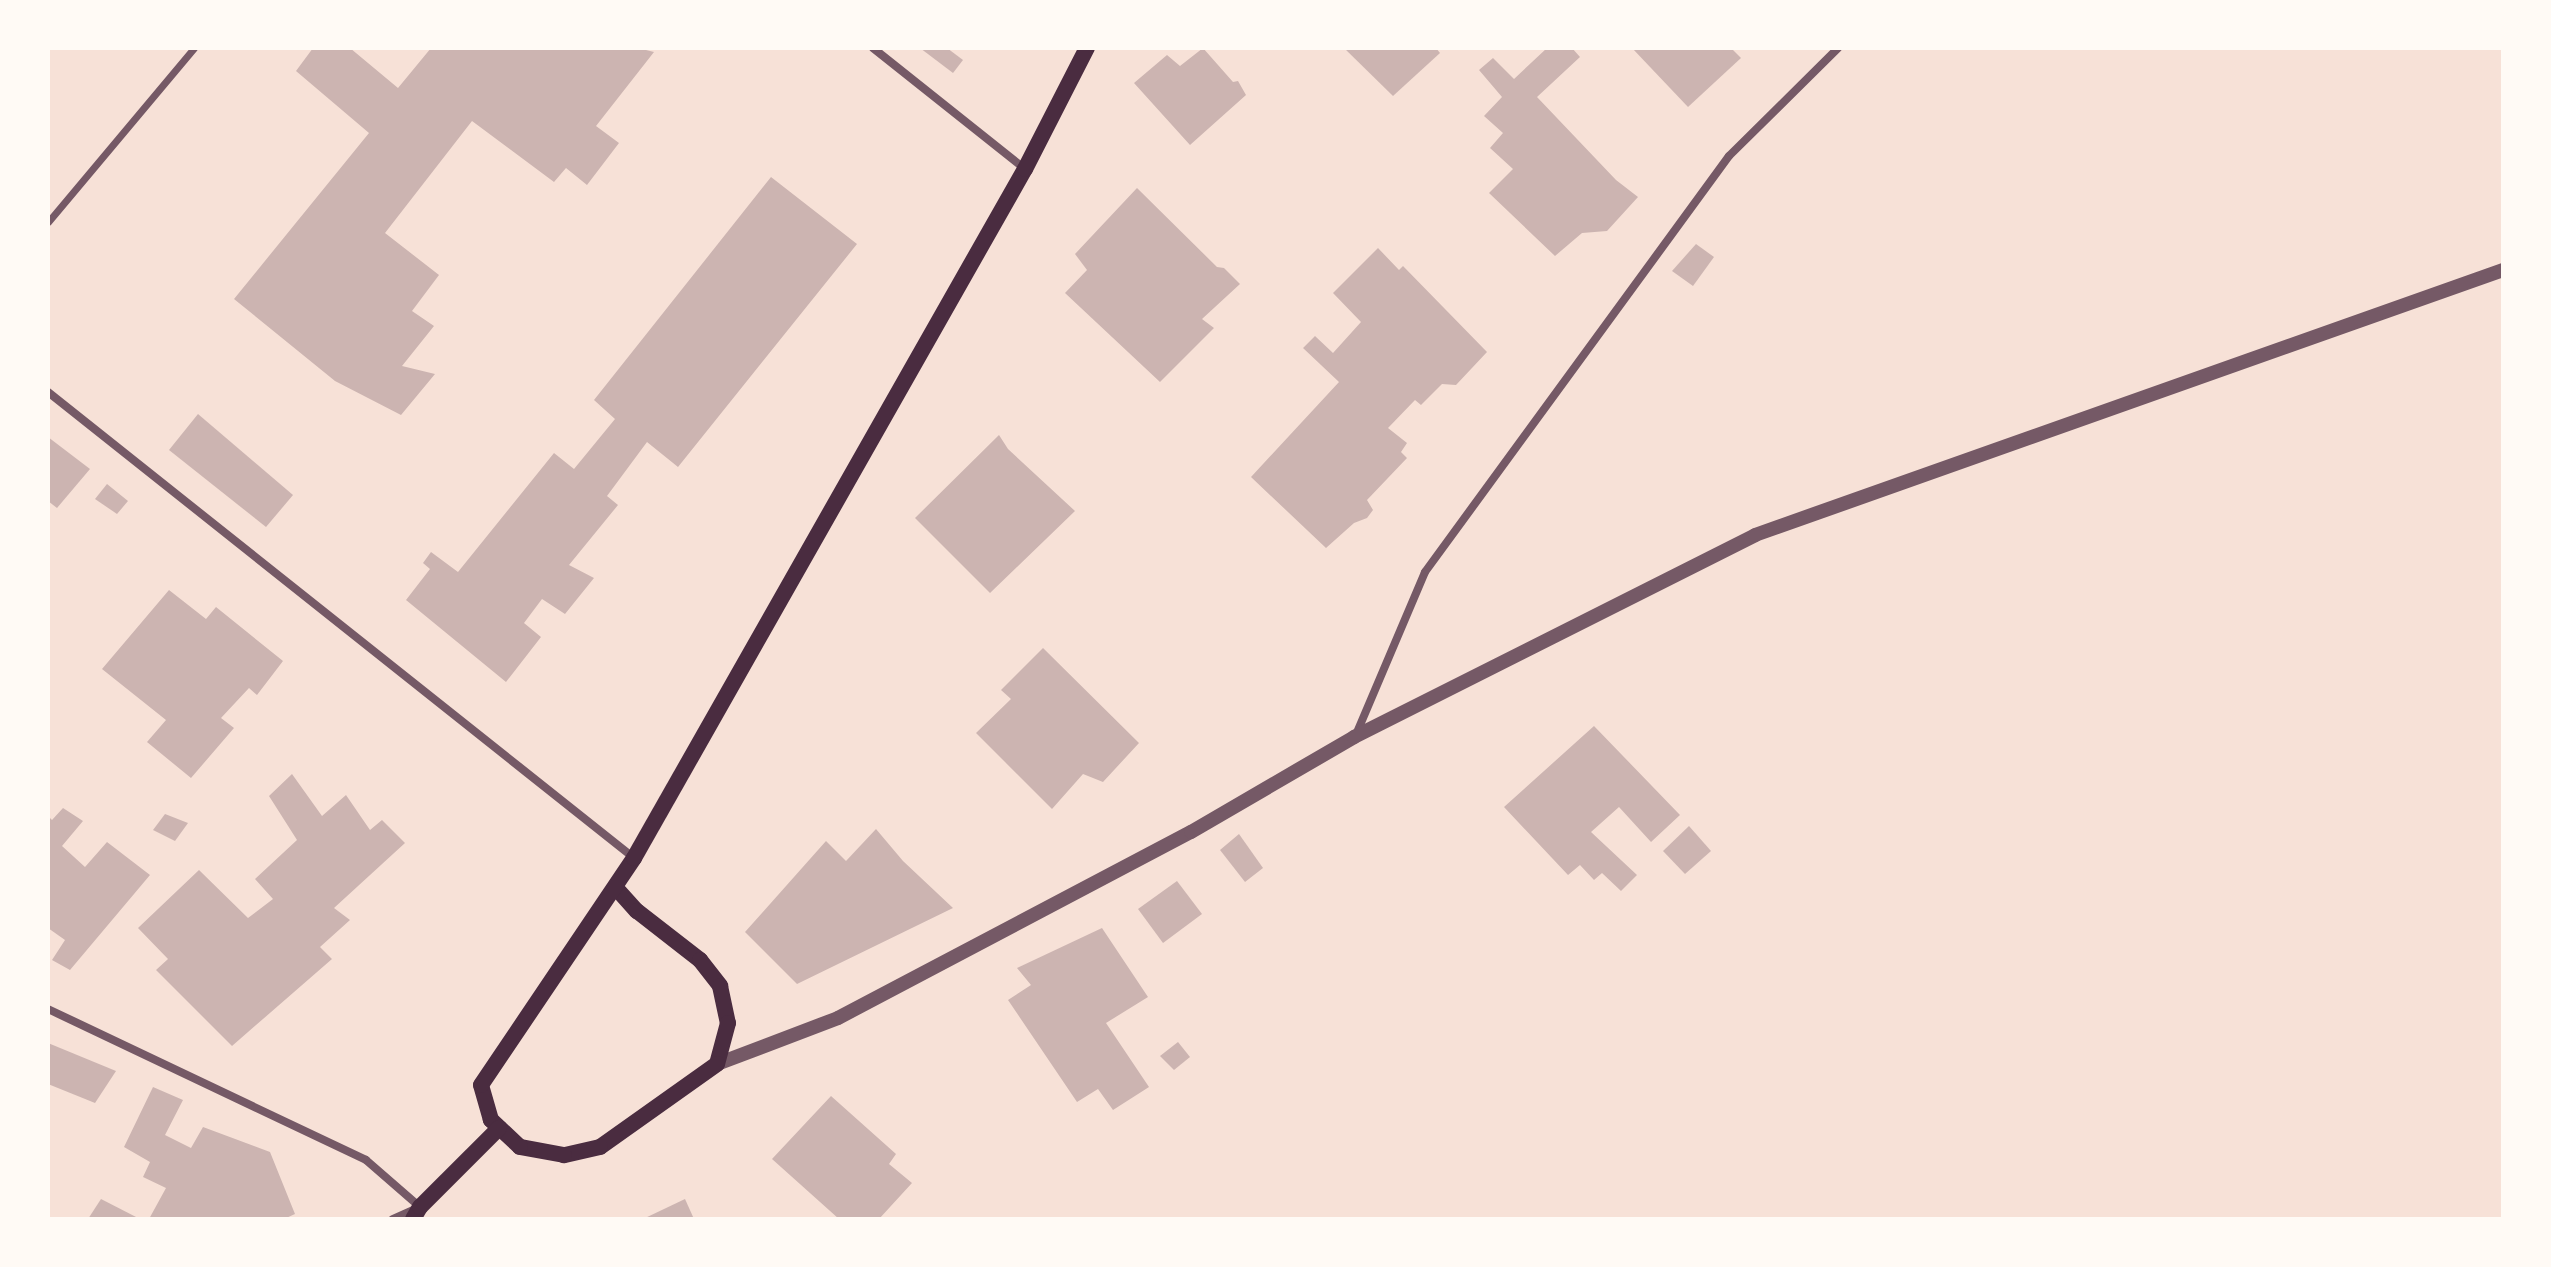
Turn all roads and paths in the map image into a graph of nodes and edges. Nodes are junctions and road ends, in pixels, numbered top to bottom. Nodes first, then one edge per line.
1 (194, 48) edge
2 (873, 48) edge
3 (1087, 48) edge
4 (1838, 48) edge
5 (1025, 169) junction
6 (48, 222) edge
7 (2503, 270) edge
8 (48, 392) edge
9 (1354, 737) junction
10 (634, 858) junction
11 (616, 888) junction
12 (48, 1009) edge
13 (717, 1064) junction
14 (499, 1128) junction
15 (417, 1213) edge
16 (393, 1219) edge

1 - 6 street
2 - 5 street
3 - 5 main road
4 - 9 street
5 - 10 main road
7 - 9 street
8 - 10 street
9 - 13 street
10 - 11 main road
11 - 13 main road
11 - 14 main road
12 - 15 street
13 - 14 main road
14 - 15 main road
15 - 16 street

